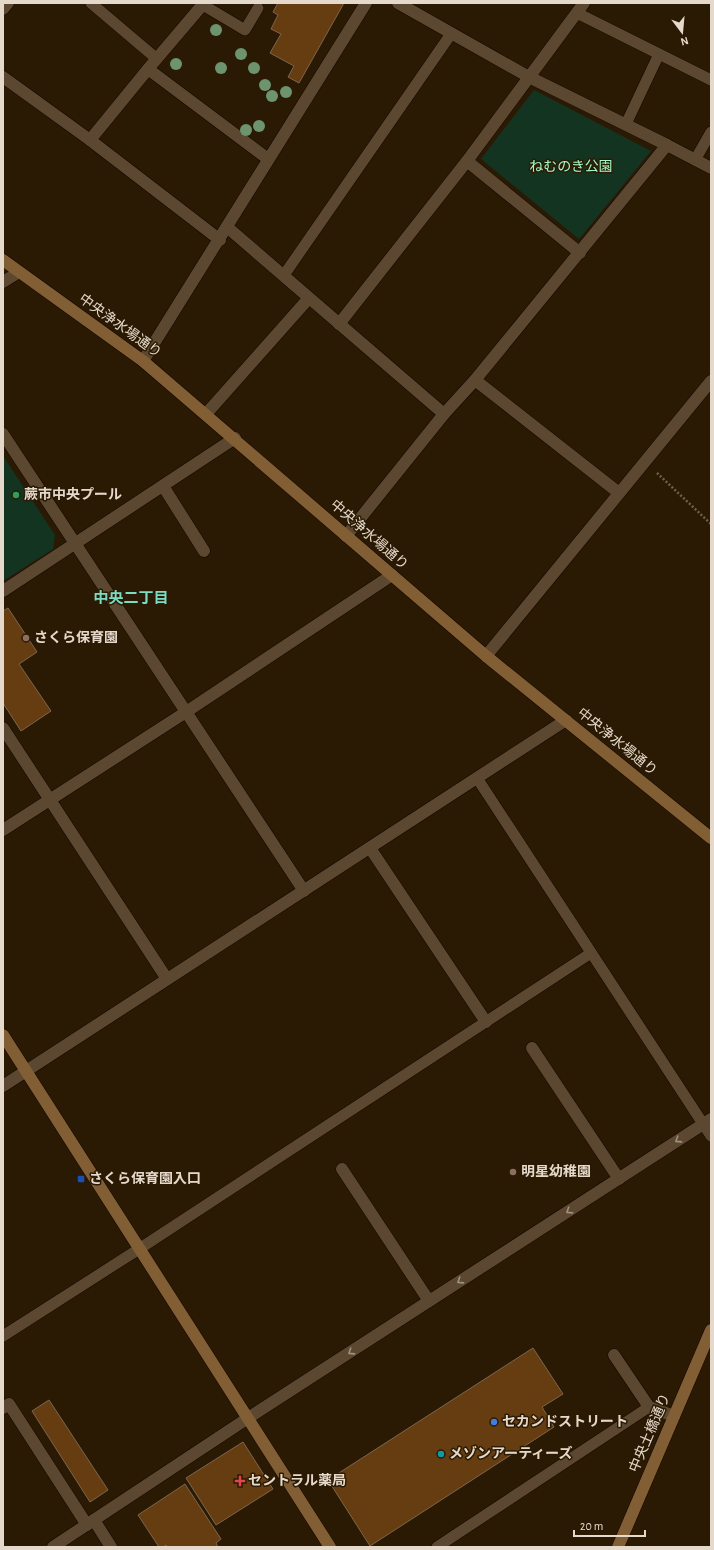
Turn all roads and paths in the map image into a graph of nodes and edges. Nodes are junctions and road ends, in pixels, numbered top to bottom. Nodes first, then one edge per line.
1 (8, 3) edge
2 (91, 3) edge
3 (366, 3) edge
4 (398, 3) edge
5 (584, 3) edge
6 (203, 4) edge
7 (258, 8) dead end
8 (3, 9) edge
9 (577, 13) junction
10 (451, 34) junction
11 (659, 54) junction
12 (157, 59) junction
13 (148, 69) junction
14 (529, 76) junction
15 (3, 77) edge
16 (711, 80) edge
17 (626, 124) junction
18 (711, 132) edge
19 (90, 140) junction
20 (667, 145) junction
21 (268, 159) junction
22 (467, 160) junction
23 (695, 160) junction
24 (711, 168) edge
25 (227, 227) junction
26 (220, 240) junction
27 (580, 253) junction
28 (3, 260) edge
29 (19, 272) junction
30 (284, 274) junction
31 (3, 282) edge
32 (309, 298) junction
33 (339, 324) junction
34 (143, 361) junction
35 (475, 380) junction
36 (711, 381) edge
37 (206, 414) junction
38 (444, 414) junction
39 (3, 434) edge
40 (235, 438) junction
41 (645, 462) junction
42 (163, 486) junction
43 (619, 493) junction
44 (711, 524) edge
45 (346, 536) junction
46 (75, 544) junction
47 (204, 551) dead end
48 (392, 575) junction
49 (3, 591) edge
50 (486, 656) junction
51 (186, 712) junction
52 (566, 720) junction
53 (3, 728) edge
54 (477, 778) junction
55 (50, 799) junction
56 (3, 830) edge
57 (711, 838) edge
58 (370, 848) junction
59 (304, 892) junction
60 (591, 953) junction
61 (167, 979) junction
62 (486, 1022) junction
63 (3, 1035) edge
64 (532, 1048) dead end
65 (26, 1072) junction
66 (3, 1086) edge
67 (707, 1121) edge
68 (711, 1136) edge
69 (342, 1169) dead end
70 (619, 1179) junction
71 (139, 1249) junction
72 (429, 1301) junction
73 (711, 1330) edge
74 (3, 1336) edge
75 (614, 1355) dead end
76 (648, 1407) junction
77 (3, 1408) edge
78 (674, 1416) junction
79 (248, 1418) junction
80 (90, 1523) junction
81 (53, 1547) edge
82 (111, 1547) edge
83 (330, 1547) edge
84 (437, 1547) edge
85 (618, 1547) edge

1 - 8 street
2 - 12 lane
3 - 21 street
4 - 10 street
5 - 9 street
6 - 7 lane
6 - 12 street
9 - 11 lane
9 - 14 street
10 - 14 street
10 - 30 lane
11 - 16 lane
11 - 17 lane
12 - 13 street
13 - 19 street
13 - 21 street
14 - 17 street
14 - 22 street
15 - 19 street
17 - 20 street
18 - 23 lane
19 - 26 street
20 - 23 street
20 - 27 street
21 - 25 street
22 - 27 street
22 - 33 street
23 - 24 street
25 - 26 street
25 - 30 street
26 - 34 street
27 - 35 street
28 - 29 street, 中央浄水場通り
29 - 31 street
29 - 34 street, 中央浄水場通り
30 - 32 street
32 - 33 street
32 - 37 street
33 - 38 street
34 - 37 street, 中央浄水場通り
35 - 38 street
35 - 43 street
36 - 41 street
37 - 40 street, 中央浄水場通り
38 - 45 street
39 - 46 street
40 - 42 street
40 - 45 street, 中央浄水場通り
41 - 43 street
41 - 44 path
42 - 46 street
42 - 47 street
43 - 50 street
45 - 48 street, 中央浄水場通り
46 - 49 street
46 - 51 street
48 - 50 street, 中央浄水場通り
48 - 51 street
50 - 52 street, 中央浄水場通り
51 - 55 street
51 - 59 street
52 - 54 street
52 - 57 street, 中央浄水場通り
53 - 55 street
54 - 58 street
54 - 60 lane
55 - 56 street
55 - 61 street
58 - 59 street
58 - 62 street
59 - 61 street
60 - 62 lane
60 - 67 lane
61 - 65 street
62 - 71 lane
63 - 65 street
64 - 70 street
65 - 66 street
65 - 71 street
67 - 68 lane
67 -> 70 street
69 - 72 street
70 -> 72 street
71 - 74 lane
71 - 79 street
72 -> 79 street
73 - 78 street, 中央土橋通り
75 - 76 street
76 - 78 street
76 - 84 lane
77 - 80 street
78 - 85 street, 中央土橋通り
79 - 80 street
79 - 83 street
80 - 81 street
80 - 82 street

